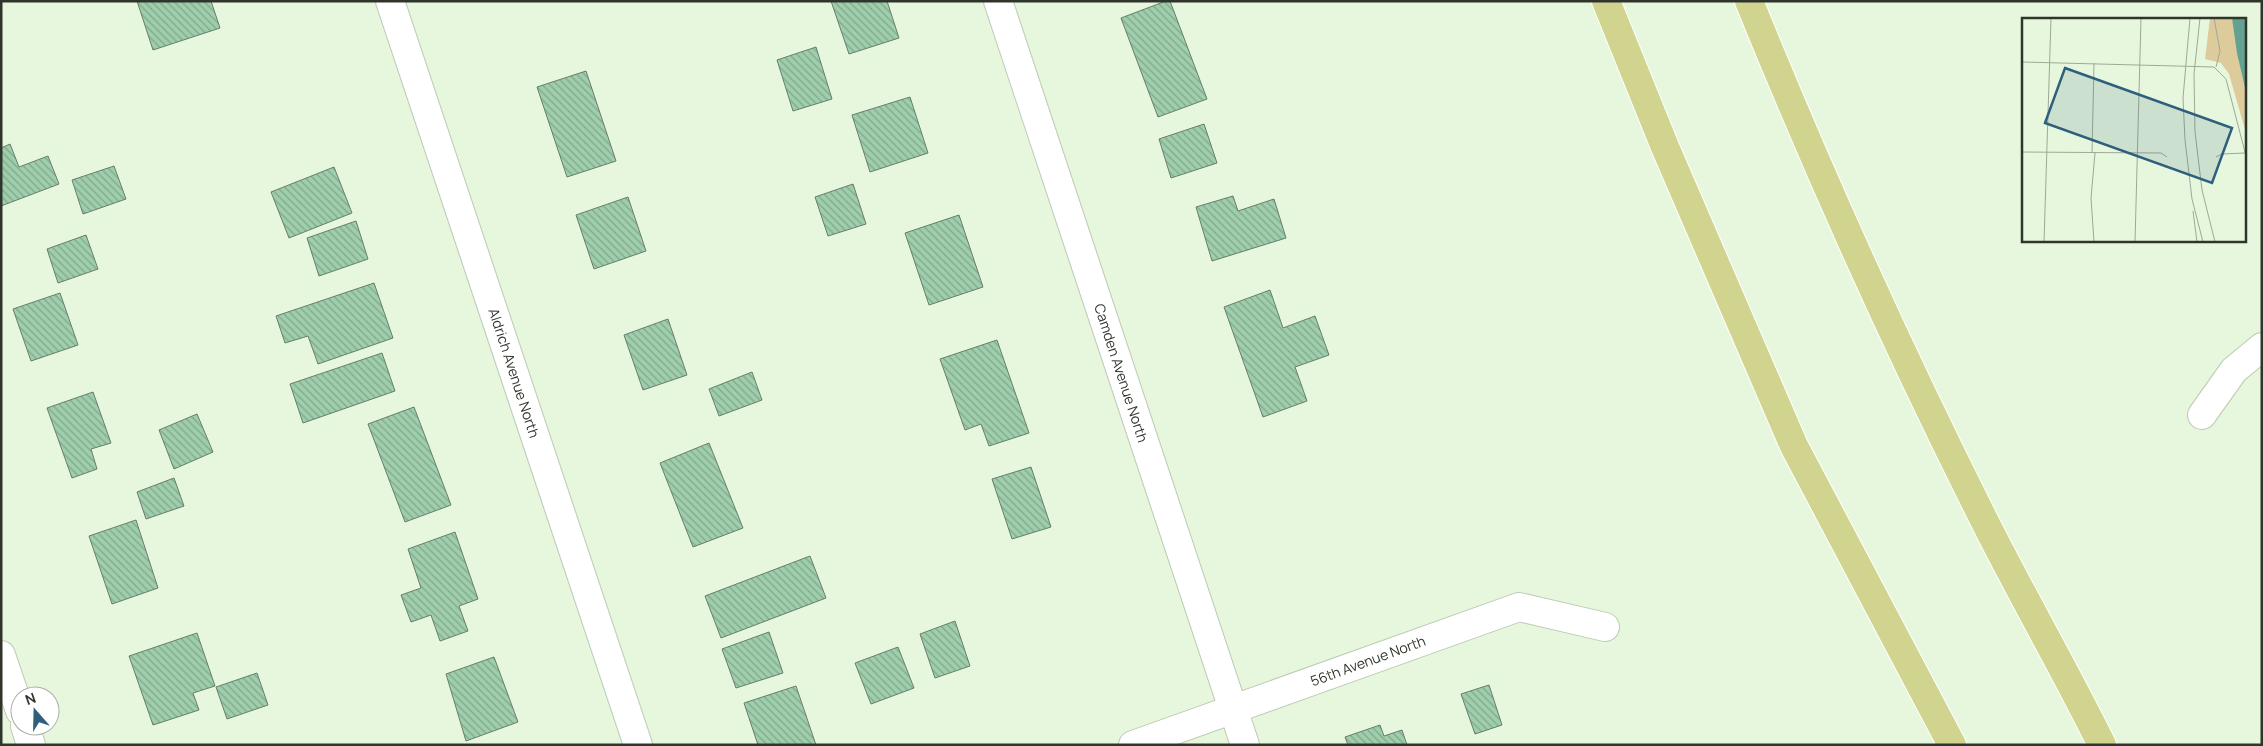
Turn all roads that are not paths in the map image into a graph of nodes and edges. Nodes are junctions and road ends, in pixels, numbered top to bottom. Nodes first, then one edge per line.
1 (390, 1) edge
2 (998, 1) edge
3 (1606, 1) edge
4 (1749, 1) edge
5 (2262, 347) edge
6 (2202, 415) dead end
7 (1605, 627) dead end
8 (1, 655) edge
9 (12, 686) edge
10 (1233, 709) junction
11 (638, 745) edge
12 (1133, 745) edge
13 (1245, 745) edge
14 (1952, 745) edge
15 (2102, 745) edge

1 - 11 street, Aldrich Avenue North
2 - 10 street, Camden Avenue North
3 - 14 highway
4 - 15 highway
5 - 6 street
7 - 10 street, 56th Avenue North
8 - 9 street
10 - 12 street, 56th Avenue North
10 - 13 street, Camden Avenue North

